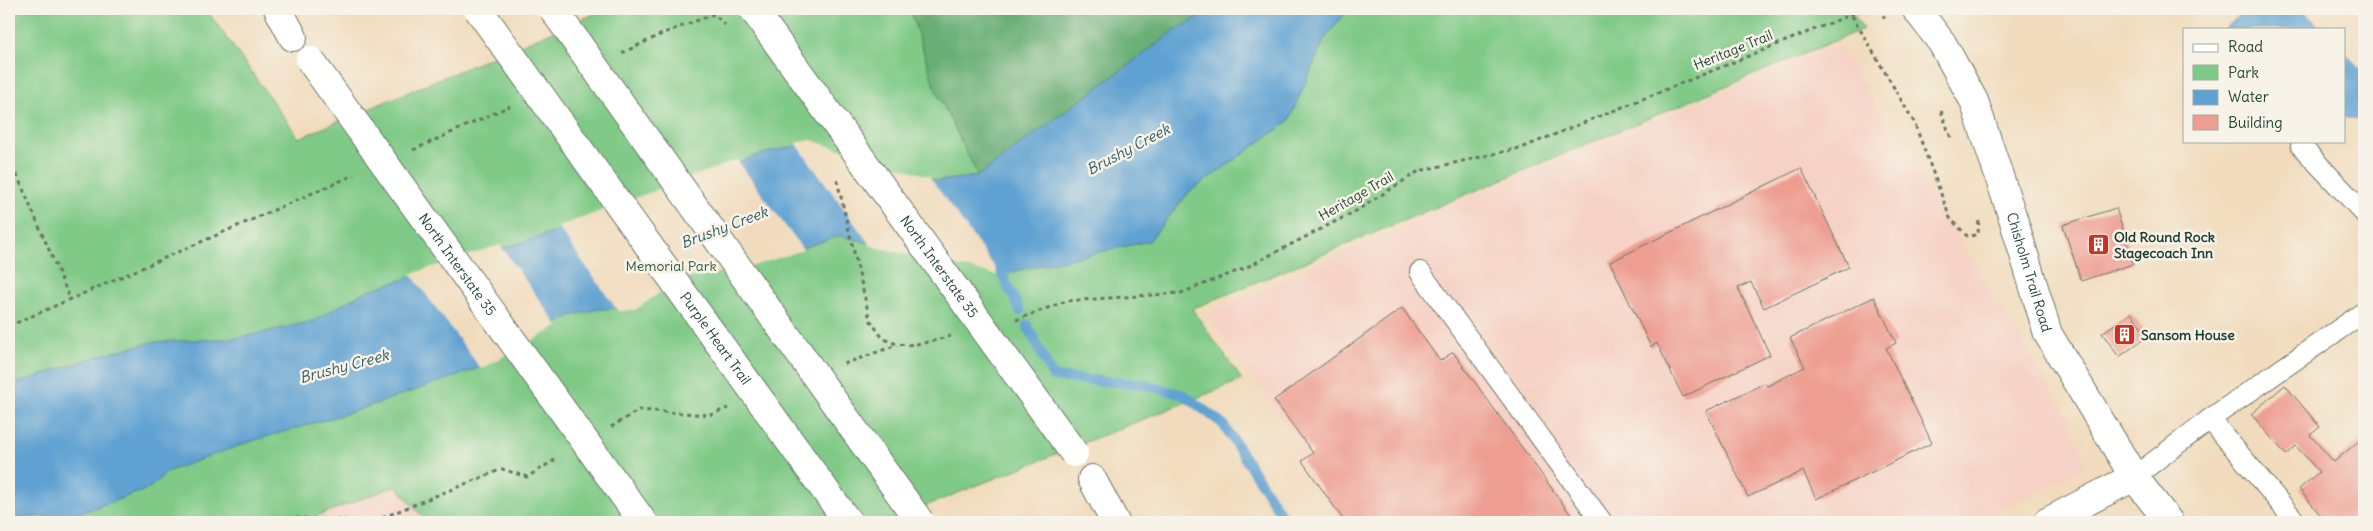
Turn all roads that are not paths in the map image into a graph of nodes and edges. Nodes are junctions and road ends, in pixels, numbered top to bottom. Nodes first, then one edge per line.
1 (272, 9) edge
2 (278, 9) edge
3 (478, 9) edge
4 (553, 9) edge
5 (753, 9) edge
6 (1916, 9) edge
7 (293, 36) junction
8 (2301, 146) dead end
9 (2364, 214) edge
10 (1420, 272) dead end
11 (2364, 312) edge
12 (2210, 419) junction
13 (2134, 477) junction
14 (1092, 479) junction
15 (643, 522) edge
16 (848, 522) edge
17 (920, 522) edge
18 (1114, 522) edge
19 (1125, 522) edge
20 (1602, 522) edge
21 (2047, 522) edge
22 (2169, 522) edge
23 (2296, 522) edge

1 - 7 main road, North Interstate 35
2 - 7 main road
3 - 16 main road, Purple Heart Trail, bridge
4 - 17 main road, bridge
5 - 14 main road, North Interstate 35, bridge
6 - 13 main road, Chisholm Trail Road
7 - 15 main road, North Interstate 35, bridge
8 - 9 lane
10 - 20 lane
11 - 12 lane
12 - 13 lane
12 - 23 lane
13 - 21 main road
13 - 22 main road, Chisholm Trail Road
14 - 18 main road
14 - 19 main road, North Interstate 35

